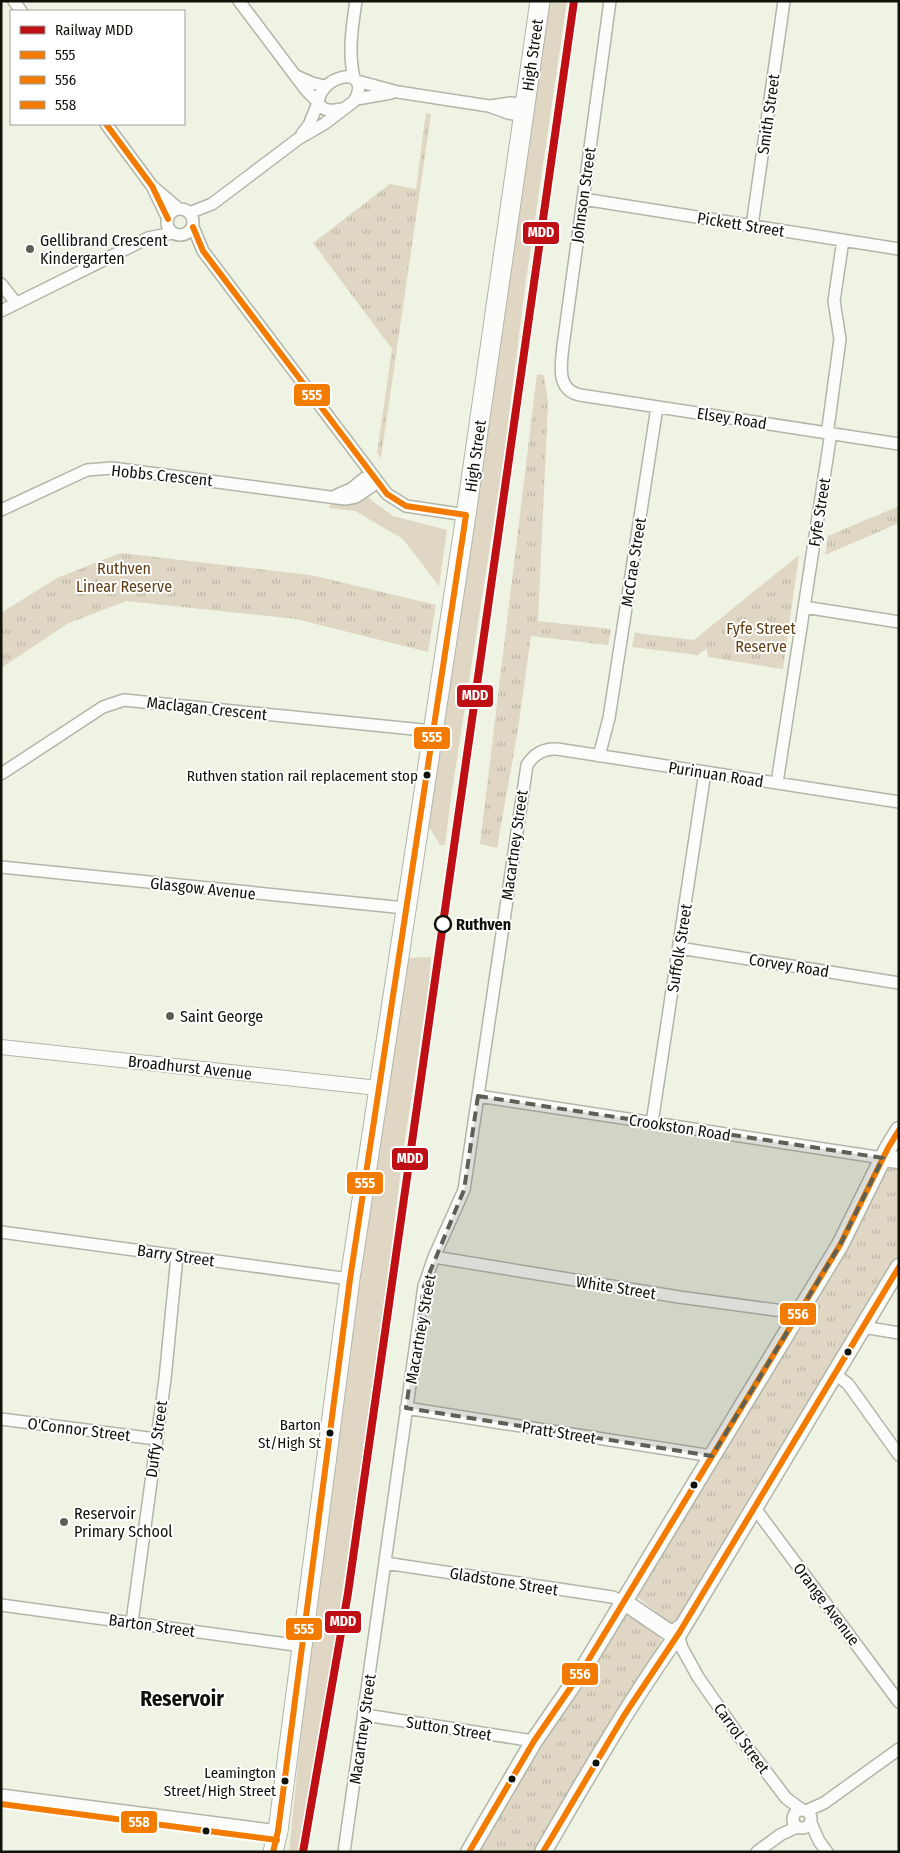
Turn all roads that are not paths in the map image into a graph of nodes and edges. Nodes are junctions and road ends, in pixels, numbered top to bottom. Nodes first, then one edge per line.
1 (239, 1) edge
2 (356, 1) edge
3 (540, 1) edge
4 (610, 1) edge
5 (784, 1) edge
6 (350, 44) junction
7 (295, 75) junction
8 (338, 78) junction
9 (356, 80) junction
10 (325, 86) junction
11 (398, 92) junction
12 (356, 98) junction
13 (318, 103) junction
14 (342, 110) junction
15 (524, 110) junction
16 (107, 125) edge
17 (298, 139) junction
18 (152, 186) junction
19 (583, 199) junction
20 (212, 204) junction
21 (184, 211) junction
22 (167, 220) junction
23 (193, 226) junction
24 (752, 226) junction
25 (177, 234) junction
26 (148, 238) junction
27 (843, 240) junction
28 (899, 249) edge
29 (203, 252) junction
30 (1, 284) edge
31 (16, 303) junction
32 (1, 310) edge
33 (566, 388) joint
34 (657, 407) junction
35 (829, 433) junction
36 (899, 444) edge
37 (374, 477) junction
38 (1, 510) edge
39 (466, 515) junction
40 (804, 608) junction
41 (899, 622) edge
42 (433, 731) junction
43 (534, 756) joint
44 (603, 756) junction
45 (705, 772) junction
46 (1, 774) edge
47 (777, 783) junction
48 (899, 802) edge
49 (1, 867) edge
50 (406, 908) junction
51 (679, 948) junction
52 (899, 982) edge
53 (1, 1047) edge
54 (378, 1088) junction
55 (478, 1096) junction
56 (652, 1123) junction
57 (899, 1130) edge
58 (891, 1159) edge
59 (1, 1232) edge
60 (177, 1256) junction
61 (434, 1257) junction
62 (899, 1266) edge
63 (350, 1279) junction
64 (798, 1313) junction
65 (863, 1327) junction
66 (899, 1333) edge
67 (835, 1374) junction
68 (406, 1408) junction
69 (1, 1419) edge
70 (156, 1439) junction
71 (899, 1455) edge
72 (712, 1456) junction
73 (754, 1507) junction
74 (385, 1563) junction
75 (623, 1601) junction
76 (1, 1605) edge
77 (132, 1622) junction
78 (682, 1627) junction
79 (302, 1646) junction
80 (660, 1660) junction
81 (698, 1677) junction
82 (899, 1702) edge
83 (364, 1715) junction
84 (534, 1741) junction
85 (899, 1749) edge
86 (1, 1795) edge
87 (802, 1819) junction
88 (278, 1831) junction
89 (273, 1852) edge
90 (279, 1852) edge
91 (344, 1852) edge
92 (469, 1852) edge
93 (543, 1852) edge
94 (757, 1852) edge
95 (827, 1852) edge

1 - 7 street
2 - 6 street
3 - 15 main road, High Street
4 - 19 street, Johnson Street
5 - 24 street, Smith Street
6 - 8 street
6 - 9 street
7 - 10 street
7 - 13 street
8 - 9 street
8 - 10 street
9 - 11 street
9 - 12 street
10 - 13 street
11 - 12 street
11 - 15 street
12 - 14 street
13 - 14 street
13 - 17 street
14 - 17 street
15 - 39 main road, High Street
16 - 18 street
17 - 20 street
18 - 21 street
18 - 22 street
19 - 24 street, Pickett Street
19 - 33 street, Johnson Street
20 - 21 street
20 - 23 street
21 - 22 street
21 - 23 street
22 - 25 street
22 - 26 street
23 - 25 street
23 - 29 street
24 - 27 street, Pickett Street
25 - 26 street
25 - 29 street
26 - 31 street
27 - 28 street, Pickett Street
27 - 35 street, Fyfe Street
29 - 37 street
30 - 31 street
31 - 32 street
33 - 34 street, Elsey Road
34 - 35 street, Elsey Road
34 - 44 street, McCrae Street
35 - 36 street, Elsey Road
35 - 40 street, Fyfe Street
37 - 38 street, Hobbs Crescent
37 - 39 street
39 - 42 main road, High Street
40 - 41 street
40 - 47 street, Fyfe Street
42 - 46 street, Maclagan Crescent
42 - 50 main road, High Street
43 - 44 street, Purinuan Road
43 - 55 street, Macartney Street
44 - 45 street, Purinuan Road
45 - 47 street, Purinuan Road
45 - 51 street, Suffolk Street
47 - 48 street, Purinuan Road
49 - 50 street, Glasgow Avenue
50 - 54 main road, High Street
51 - 52 street, Corvey Road
51 - 56 street, Suffolk Street
53 - 54 street, Broadhurst Avenue
54 - 63 main road, High Street
55 - 56 street, Crookston Road
55 - 61 street, Macartney Street
56 - 58 street, Crookston Road
57 - 58 main road
58 - 64 main road
59 - 60 street, Barry Street
60 - 63 street, Barry Street
60 - 70 street, Duffy Street
61 - 64 street, White Street
61 - 68 street, Macartney Street
62 - 65 main road
63 - 79 main road, High Street
64 - 72 main road
65 - 66 street
65 - 67 main road
67 - 71 street
67 - 73 main road
68 - 72 street, Pratt Street
68 - 74 street, Macartney Street
69 - 70 street, O'Connor Street
70 - 77 street, Duffy Street
72 - 75 main road
73 - 78 main road
73 - 82 street, Orange Avenue
74 - 75 street, Gladstone Street
74 - 83 street, Macartney Street
75 - 78 main road
75 - 84 main road
76 - 77 street, Barton Street
77 - 79 street, Barton Street
78 - 80 main road
78 - 81 street, Carrol Street
79 - 88 main road, High Street
80 - 81 street, Carrol Street
80 - 93 main road
81 - 87 street, Carrol Street
83 - 84 street, Sutton Street
83 - 91 street, Macartney Street
84 - 92 main road
85 - 87 street
86 - 88 street
87 - 94 street
87 - 95 street, Carrol Street
88 - 89 main road, High Street
88 - 90 main road, High Street

